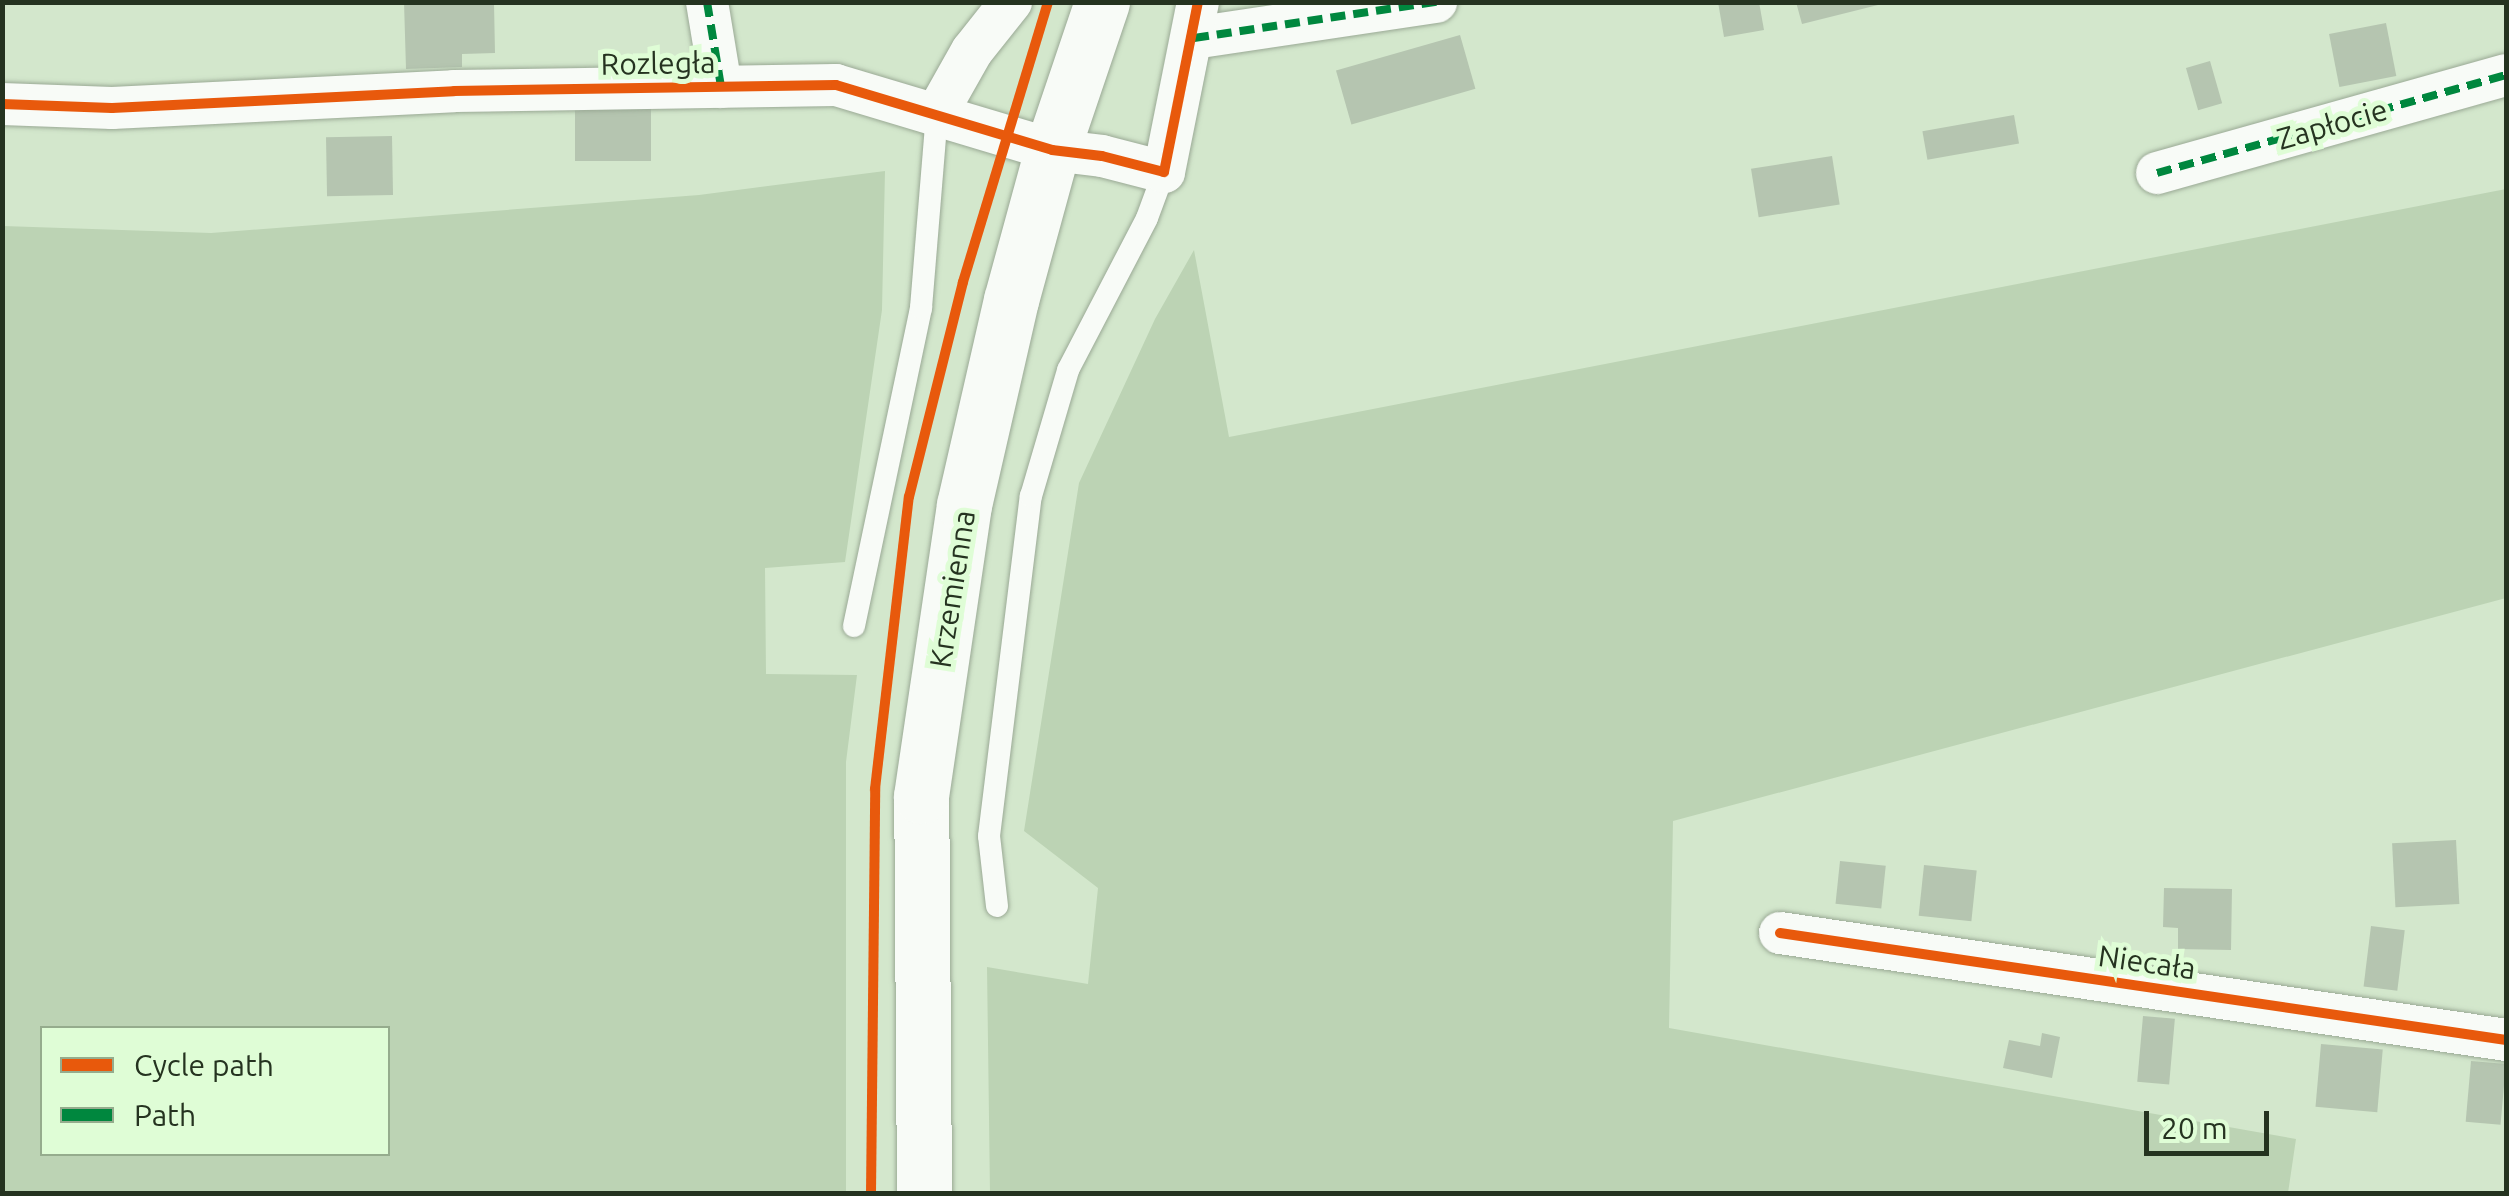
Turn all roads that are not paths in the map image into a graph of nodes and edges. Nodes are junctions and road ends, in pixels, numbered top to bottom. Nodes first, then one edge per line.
1 (707, 2) edge
2 (1011, 2) edge
3 (1102, 2) edge
4 (1436, 2) edge
5 (1196, 20) edge
6 (2506, 75) edge
7 (721, 87) junction
8 (2, 104) edge
9 (937, 113) junction
10 (1052, 150) junction
11 (1164, 172) junction
12 (2157, 173) dead end
13 (854, 626) dead end
14 (996, 906) dead end
15 (1780, 934) dead end
16 (2506, 1040) edge
17 (924, 1194) edge

1 - 7 street, Rozległa
2 - 9 street
3 - 10 main road, Krzemienna
4 - 5 street
5 - 11 street
6 - 12 street, Zapłocie
7 - 8 street, Rozległa
7 - 9 street, Rozległa
9 - 10 street, Rozległa
9 - 13 lane
10 - 11 street, Rozległa
10 - 17 main road, Krzemienna
11 - 14 lane
15 - 16 street, Niecała

